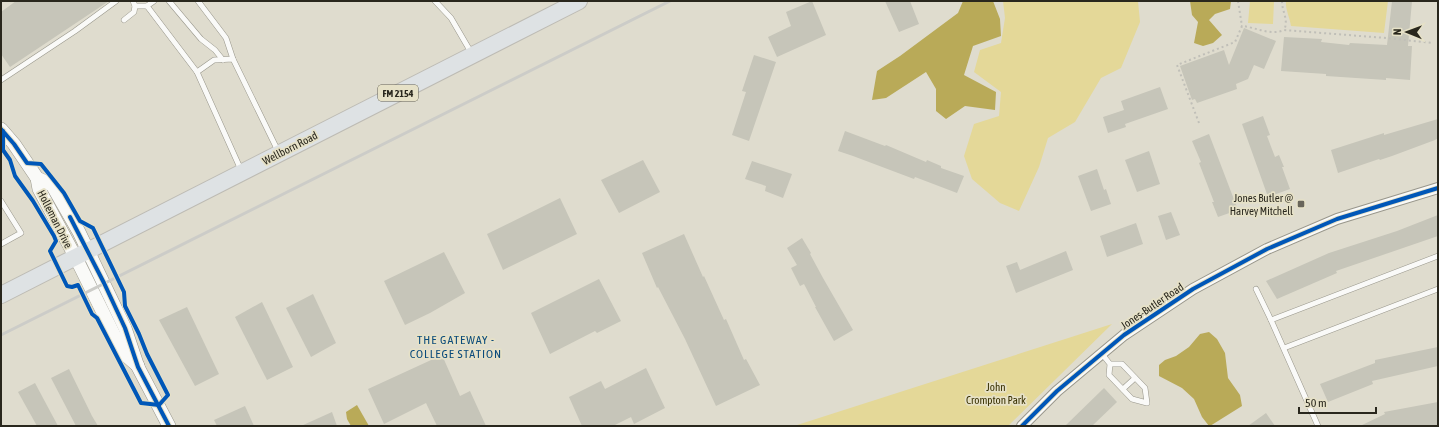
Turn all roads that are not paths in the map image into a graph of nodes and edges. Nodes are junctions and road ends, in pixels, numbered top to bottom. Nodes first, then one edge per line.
1 (116, 1) edge
2 (154, 1) edge
3 (169, 1) edge
4 (198, 1) edge
5 (435, 1) edge
6 (579, 1) edge
7 (134, 4) edge
8 (560, 5) edge
9 (147, 6) junction
10 (124, 20) dead end
11 (473, 54) junction
12 (233, 59) junction
13 (223, 60) junction
14 (197, 72) junction
15 (1, 80) edge
16 (2, 131) edge
17 (279, 154) junction
18 (242, 173) junction
19 (1438, 188) edge
20 (1, 201) edge
21 (1, 244) edge
22 (82, 255) junction
23 (1438, 256) edge
24 (1256, 289) dead end
25 (1438, 289) edge
26 (1, 295) edge
27 (1272, 320) junction
28 (1284, 348) junction
29 (1102, 354) junction
30 (1110, 364) junction
31 (1135, 378) junction
32 (1122, 389) junction
33 (169, 426) edge
34 (1022, 426) edge
35 (1318, 426) edge

1 - 15 lane
2 - 9 lane
3 - 13 lane
4 - 12 lane
5 - 11 lane
6 - 8 main road, Wellborn Road / FM 2154
7 - 9 lane
7 - 10 lane
8 - 11 main road, Wellborn Road / FM 2154
9 - 14 lane
11 - 17 main road, Wellborn Road / FM 2154
12 - 13 lane
12 - 17 lane
13 - 14 lane
14 - 18 lane
16 - 22 street, Holleman Drive
17 - 18 main road, Wellborn Road / FM 2154
18 - 22 main road, Wellborn Road / FM 2154
19 - 29 street, Jones-Butler Road
20 - 21 lane
22 - 26 main road, Wellborn Road / FM 2154
22 - 33 street, Holleman Drive
23 - 27 lane
24 - 27 lane
25 - 28 lane
27 - 28 lane
28 - 35 lane
29 - 30 lane
29 - 34 street, Jones-Butler Road
30 - 31 lane
30 - 32 lane
31 - 32 lane
31 - 32 lane

